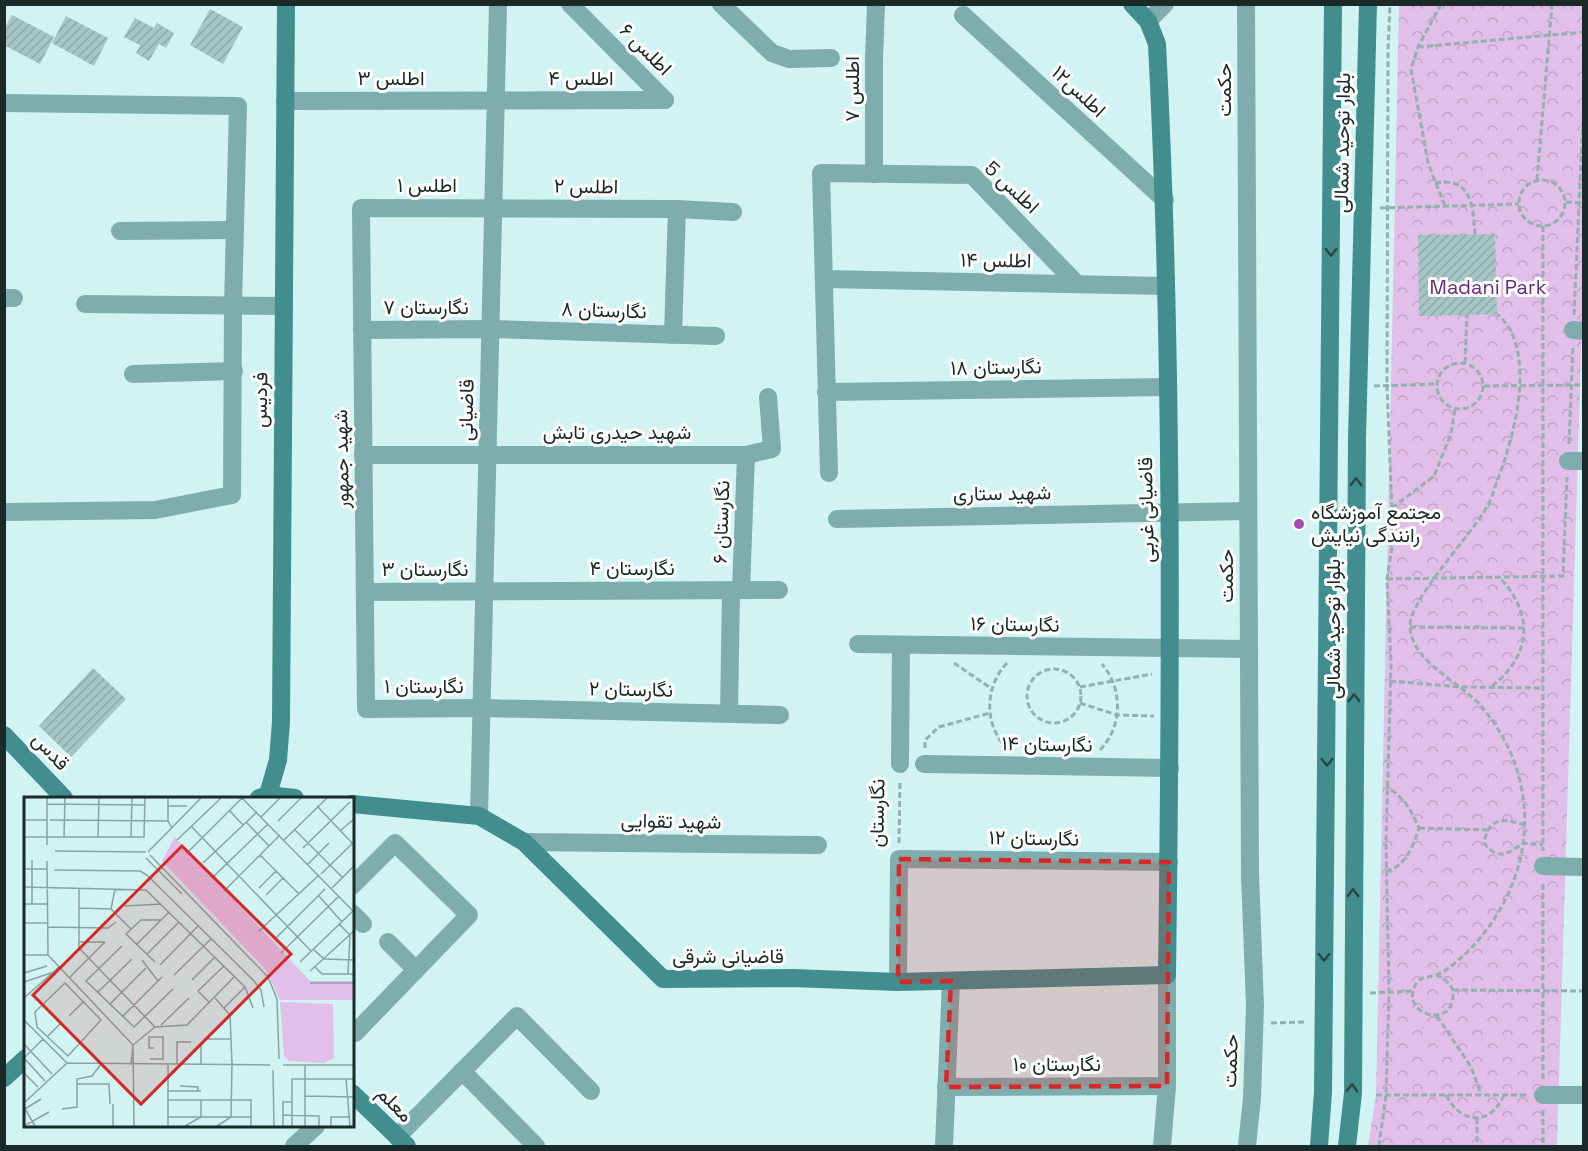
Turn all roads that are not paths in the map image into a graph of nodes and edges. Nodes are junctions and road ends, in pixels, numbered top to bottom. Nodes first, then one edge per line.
1 (285, 4) edge
2 (498, 4) edge
3 (570, 4) edge
4 (721, 4) edge
5 (876, 4) edge
6 (1132, 4) edge
7 (1165, 4) edge
8 (1246, 4) edge
9 (1332, 4) edge
10 (1368, 4) edge
11 (963, 15) dead end
12 (1148, 21) junction
13 (831, 58) dead end
14 (496, 100) junction
15 (665, 100) joint
16 (285, 101) junction
17 (4, 103) edge
18 (874, 174) junction
19 (1165, 200) junction
20 (494, 207) junction
21 (361, 208) joint
22 (677, 209) junction
23 (733, 212) dead end
24 (235, 230) junction
25 (120, 231) dead end
26 (825, 279) junction
27 (1077, 284) junction
28 (1166, 286) junction
29 (85, 304) dead end
30 (233, 306) junction
31 (284, 306) junction
32 (491, 329) junction
33 (362, 330) junction
34 (673, 334) junction
35 (716, 336) dead end
36 (234, 371) junction
37 (133, 375) dead end
38 (1167, 387) junction
39 (826, 392) junction
40 (768, 397) dead end
41 (488, 454) junction
42 (363, 455) junction
43 (746, 455) junction
44 (828, 473) dead end
45 (1248, 511) junction
46 (4, 512) edge
47 (1169, 512) junction
48 (837, 519) dead end
49 (736, 590) junction
50 (779, 590) dead end
51 (485, 591) junction
52 (365, 592) junction
53 (858, 644) dead end
54 (901, 645) junction
55 (1171, 648) junction
56 (1249, 650) junction
57 (482, 708) junction
58 (366, 709) joint
59 (729, 714) junction
60 (780, 715) dead end
61 (4, 735) edge
62 (900, 764) road end
63 (924, 764) road end
64 (1170, 768) junction
65 (63, 797) edge
66 (264, 797) edge
67 (354, 804) edge
68 (479, 816) junction
69 (524, 842) junction
70 (818, 845) dead end
71 (899, 859) joint
72 (1168, 862) junction
73 (1543, 866) road end
74 (1584, 867) edge
75 (354, 884) edge
76 (388, 942) dead end
77 (416, 970) junction
78 (1167, 975) junction
79 (951, 981) junction
80 (898, 982) junction
81 (354, 1032) edge
82 (24, 1060) edge
83 (462, 1071) junction
84 (4, 1078) edge
85 (1167, 1086) junction
86 (946, 1087) junction
87 (591, 1092) dead end
88 (354, 1095) edge
89 (1543, 1095) road end
90 (1584, 1095) edge
91 (313, 1127) edge
92 (402, 1142) edge
93 (294, 1146) edge
94 (536, 1146) edge
95 (944, 1146) edge
96 (1162, 1146) edge
97 (1247, 1146) edge
98 (1319, 1146) edge
99 (1347, 1146) edge

1 - 16 street, فردیس
2 - 14 street, قاضیانی
3 - 15 street, اطلس ۶
4 - 13 street
5 - 18 street, اطلس ۷
6 - 12 street
7 - 12 street
8 - 45 street, حکمت
9 -> 98 street, بلوار توحید شمالی
99 -> 10 street, بلوار توحید شمالی
11 - 19 street, اطلس۱۲
12 - 19 street, قاضیانی غربی
14 - 15 street, اطلس ۴
14 - 16 street, اطلس ۳
14 - 20 street, قاضیانی
16 - 31 street, فردیس
17 - 24 street
18 - 26 street, اطلس 5
18 - 27 street, اطلس 5
19 - 28 street, قاضیانی غربی
20 - 21 street, اطلس ۱
20 - 22 street, اطلس ۲
20 - 32 street, قاضیانی
21 - 33 street, شهید جمهور
22 - 23 street, اطلس ۲
22 - 34 street
24 - 25 street
24 - 30 street
26 - 27 street, اطلس ۱۴
26 - 39 street
27 - 28 street, اطلس ۱۴
28 - 38 street, قاضیانی غربی
29 - 30 street
30 - 31 street
30 - 36 street
31 - 66 street, فردیس
32 - 33 street, نگارستان ۷
32 - 34 street, نگارستان ۸
32 - 41 street, قاضیانی
33 - 42 street, شهید جمهور
34 - 35 street, نگارستان ۸
36 - 37 street
36 - 46 street
38 - 39 street, نگارستان ۱۸
38 - 47 street, قاضیانی غربی
39 - 44 street
40 - 43 street
41 - 42 street, شهید حیدری تابش
41 - 43 street, شهید حیدری تابش
41 - 51 street, قاضیانی
42 - 52 street, شهید جمهور
43 - 49 street, نگارستان ۶
45 - 47 street, شهید ستاری
45 - 56 street, حکمت
47 - 48 street, شهید ستاری
47 - 55 street, قاضیانی غربی
49 - 50 street, نگارستان ۴
49 - 51 street, نگارستان ۴
49 - 59 street, نگارستان ۶
51 - 52 street, نگارستان ۳
51 - 57 street, قاضیانی
52 - 58 street, شهید جمهور
53 - 54 street, نگارستان ۱۶
54 - 55 street, نگارستان ۱۶
54 - 62 street, نگارستان
55 - 56 street, نگارستان ۱۶
55 - 64 street, قاضیانی غربی
56 - 97 street, حکمت
57 - 58 street, نگارستان ۱
57 - 59 street, نگارستان ۲
57 - 68 street, قاضیانی
59 - 60 street, نگارستان ۲
61 - 65 street, قدس
63 - 64 street, نگارستان ۱۴
64 - 72 street, قاضیانی غربی
67 - 68 street, قاضیانی شرقی
68 - 69 street, قاضیانی شرقی
69 - 70 street, شهید تقوایی
69 - 80 street, قاضیانی شرقی
71 - 72 street, نگارستان ۱۲
71 - 80 street, نگارستان
72 - 78 street, قاضیانی غربی
73 - 74 street
75 - 77 street
76 - 77 street
77 - 81 street
78 - 79 street, قاضیانی شرقی
78 - 85 street
79 - 80 street, قاضیانی شرقی
79 - 86 street
82 - 84 street
83 - 87 street
83 - 92 street
83 - 94 street
85 - 86 street, نگارستان ۱۰
85 - 96 street
86 - 95 street
88 - 92 street, معلم
89 - 90 street
91 - 93 street

